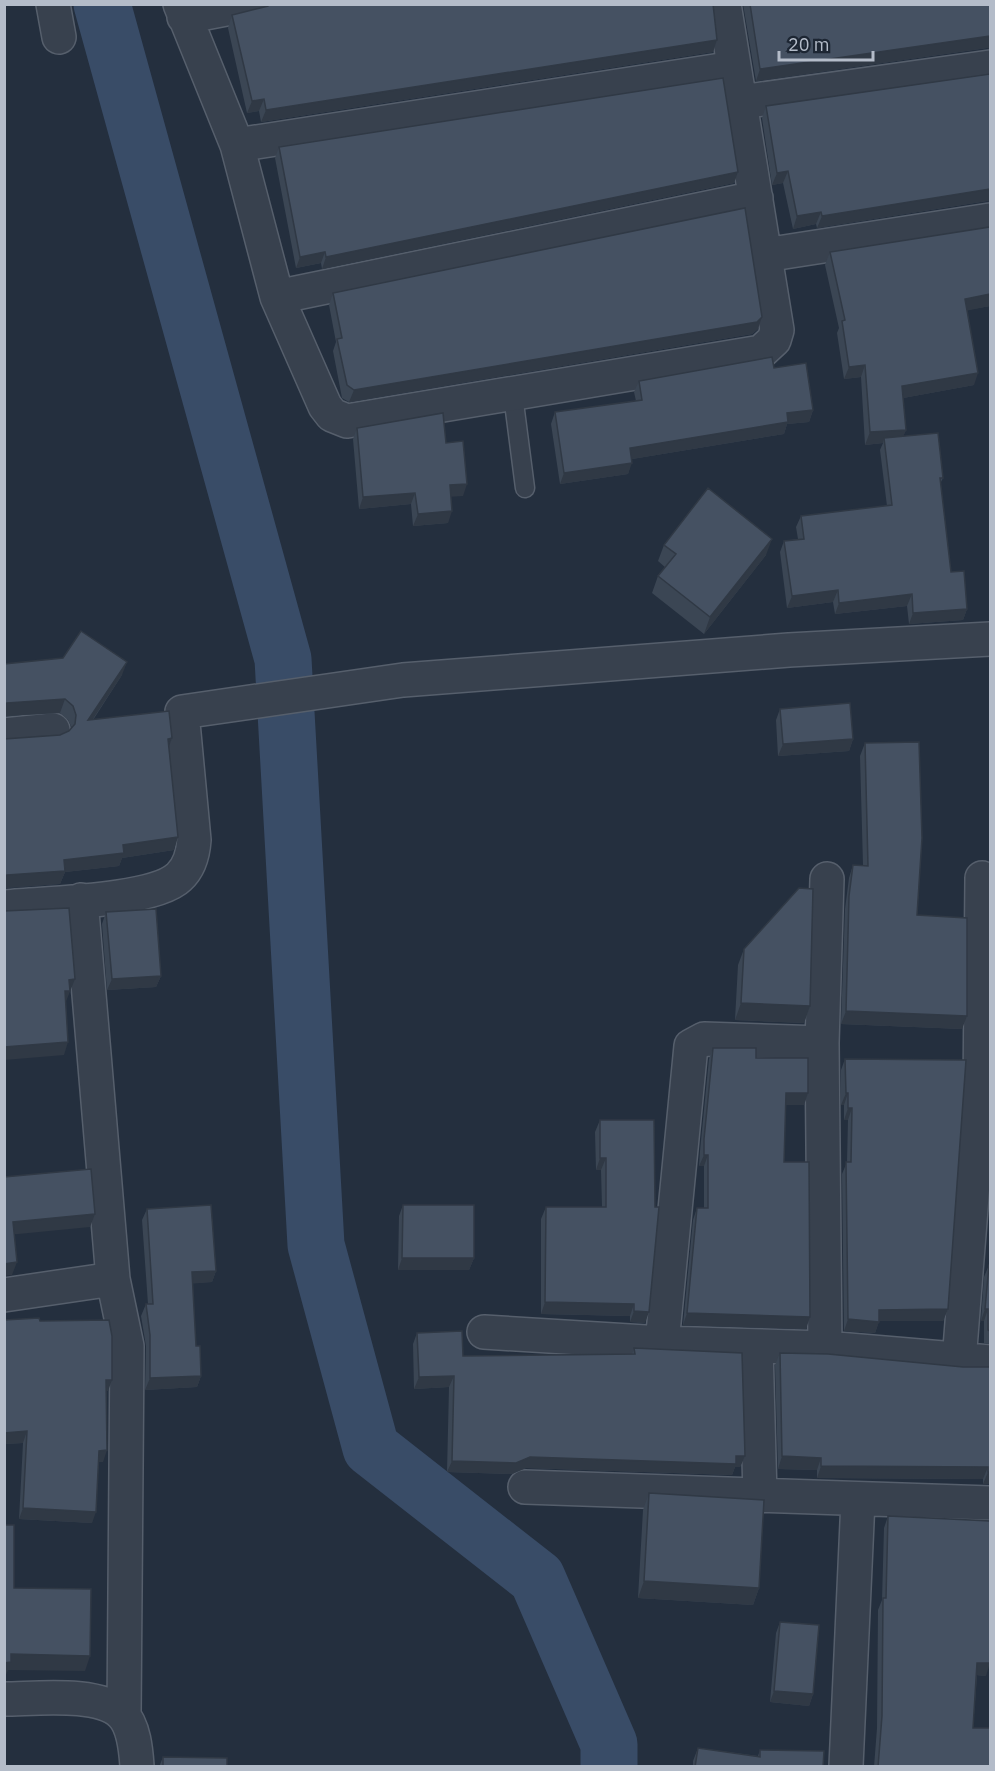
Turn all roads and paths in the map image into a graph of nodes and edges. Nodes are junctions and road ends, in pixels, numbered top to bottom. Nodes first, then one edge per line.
1 (53, 4) edge
2 (252, 4) edge
3 (724, 4) edge
4 (182, 11) edge
5 (59, 37) dead end
6 (990, 67) edge
7 (734, 68) junction
8 (741, 102) junction
9 (237, 145) junction
10 (756, 198) junction
11 (990, 220) edge
12 (765, 255) junction
13 (277, 297) junction
14 (513, 395) junction
15 (525, 488) dead end
16 (990, 639) edge
17 (53, 730) dead end
18 (4, 735) edge
19 (982, 878) dead end
20 (827, 879) dead end
21 (81, 900) junction
22 (4, 907) edge
23 (822, 1042) junction
24 (985, 1094) edge
25 (113, 1279) junction
26 (4, 1295) edge
27 (484, 1332) dead end
28 (662, 1343) junction
29 (756, 1346) junction
30 (825, 1348) junction
31 (975, 1361) edge
32 (525, 1487) dead end
33 (760, 1496) junction
34 (858, 1500) junction
35 (990, 1503) edge
36 (4, 1699) edge
37 (124, 1715) junction
38 (137, 1767) edge
39 (846, 1767) edge

1 - 5 street
2 - 4 street
3 - 7 street
4 - 9 street
6 - 8 street
7 - 8 street
7 - 9 street
8 - 10 street
9 - 13 street
10 - 12 street
10 - 13 street
11 - 12 street
12 - 14 street
13 - 14 street
14 - 15 lane
16 - 21 street
17 - 18 street
19 - 24 street
20 - 23 street
21 - 22 street
21 - 25 street
23 - 28 street
23 - 30 street
24 - 31 street
25 - 26 street
25 - 37 street
27 - 28 street
28 - 29 street
29 - 30 street
29 - 33 street
30 - 31 street
32 - 33 street
33 - 34 street
34 - 35 street
34 - 39 street
36 - 37 street
37 - 38 street

